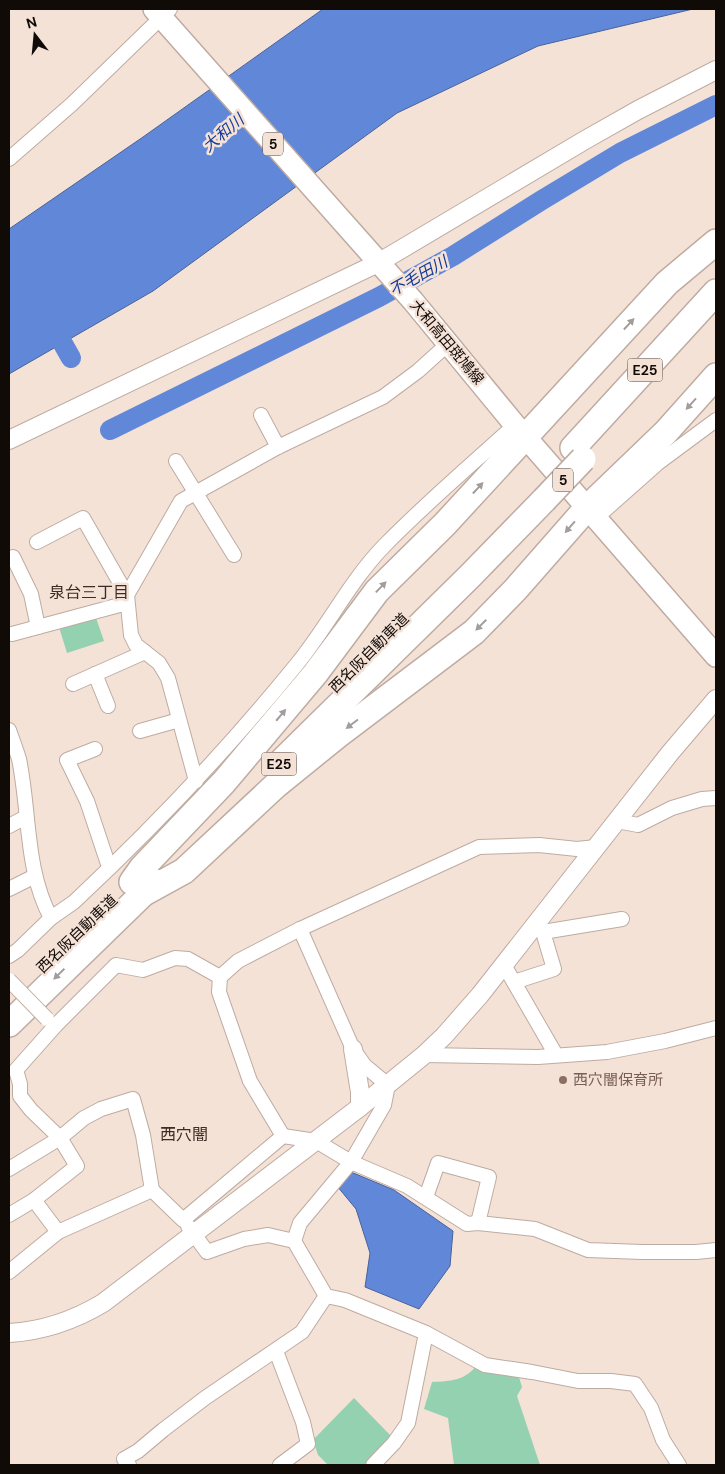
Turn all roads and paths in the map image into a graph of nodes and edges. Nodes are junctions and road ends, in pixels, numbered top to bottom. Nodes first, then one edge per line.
1 (162, 12) edge
2 (716, 70) edge
3 (9, 159) edge
4 (716, 242) edge
5 (378, 263) junction
6 (716, 292) edge
7 (716, 316) edge
8 (449, 343) junction
9 (716, 376) edge
10 (260, 415) dead end
11 (716, 420) edge
12 (520, 431) junction
13 (9, 440) edge
14 (278, 447) junction
15 (578, 454) junction
16 (176, 461) dead end
17 (195, 492) junction
18 (591, 513) junction
19 (37, 542) dead end
20 (234, 555) dead end
21 (13, 557) dead end
22 (127, 599) junction
23 (38, 627) junction
24 (12, 634) dead end
25 (145, 652) junction
26 (716, 656) edge
27 (95, 674) junction
28 (74, 684) dead end
29 (716, 699) edge
30 (108, 706) dead end
31 (179, 720) junction
32 (9, 730) edge
33 (140, 731) dead end
34 (95, 749) dead end
35 (14, 760) edge
36 (196, 782) junction
37 (716, 798) edge
38 (26, 817) junction
39 (617, 821) junction
40 (9, 826) edge
41 (596, 847) junction
42 (110, 867) junction
43 (35, 876) junction
44 (138, 887) junction
45 (9, 889) edge
46 (51, 918) junction
47 (622, 919) dead end
48 (300, 929) junction
49 (9, 956) edge
50 (504, 965) junction
51 (220, 977) junction
52 (9, 980) edge
53 (514, 982) junction
54 (9, 1001) edge
55 (51, 1022) junction
56 (9, 1024) edge
57 (716, 1028) edge
58 (353, 1049) junction
59 (424, 1055) junction
60 (556, 1055) junction
61 (388, 1085) junction
62 (360, 1107) junction
63 (282, 1136) junction
64 (60, 1138) junction
65 (316, 1140) junction
66 (351, 1162) junction
67 (9, 1169) edge
68 (152, 1190) junction
69 (426, 1196) junction
70 (34, 1200) junction
71 (9, 1215) edge
72 (183, 1220) junction
73 (478, 1223) junction
74 (58, 1232) junction
75 (194, 1234) junction
76 (294, 1241) junction
77 (716, 1250) edge
78 (9, 1272) edge
79 (326, 1296) junction
80 (426, 1333) junction
81 (9, 1334) edge
82 (276, 1351) junction
83 (129, 1465) edge
84 (280, 1465) edge
85 (373, 1465) edge
86 (679, 1465) edge

1 - 3 street
1 - 5 main road, 大和高田斑鳩線 / 5
2 - 5 street
12 -> 4 highway
5 - 8 main road, 大和高田斑鳩線 / 5
5 - 13 street
6 - 15 highway, 西名阪自動車道 / E25
7 - 15 highway, 西名阪自動車道 / E25
8 - 12 main road, 大和高田斑鳩線 / 5
8 - 14 street
9 -> 18 highway
10 - 14 street
11 - 18 street
12 - 18 main road, 大和高田斑鳩線 / 5
12 - 36 street
44 -> 12 highway
14 - 17 street
15 - 44 highway, 西名阪自動車道 / E25
16 - 17 street
17 - 20 street
17 - 22 street
18 - 26 main road, 大和高田斑鳩線 / 5
18 -> 44 highway
19 - 22 street
21 - 23 street
22 - 23 street
22 - 25 street
23 - 24 street
25 - 27 street
25 - 31 street
27 - 28 street
27 - 30 street
29 - 39 street
31 - 33 street
31 - 36 street
32 - 35 street
34 - 42 street
35 - 38 street
36 - 42 street
37 - 39 street
38 - 40 street
38 - 43 street
39 - 41 street
41 - 48 street
41 - 50 street
42 - 46 street
43 - 45 street
43 - 46 street
44 - 54 highway, 西名阪自動車道 / E25
44 -> 56 highway, 西名阪自動車道 / E25
46 - 49 street
47 - 53 street
48 - 51 street
48 - 58 street
50 - 53 street
50 - 59 street
51 - 55 street
51 - 63 street
52 - 55 street, bridge
53 - 60 street
55 - 64 street
57 - 60 street
58 - 61 street
58 - 62 street
59 - 60 street
59 - 61 street
61 - 62 street
61 - 66 street
62 - 65 street
63 - 65 street
63 - 72 street
64 - 67 street
64 - 68 street
64 - 70 street
65 - 66 street
65 - 75 street
66 - 69 street
66 - 76 street
68 - 72 street
68 - 74 street
69 - 73 street
69 - 73 street
70 - 71 street
70 - 74 street
72 - 75 street
73 - 77 street
74 - 78 street
75 - 76 street
75 - 81 street
76 - 79 street
79 - 80 street
79 - 82 street
80 - 85 street
80 - 86 street
82 - 83 street
82 - 84 street

